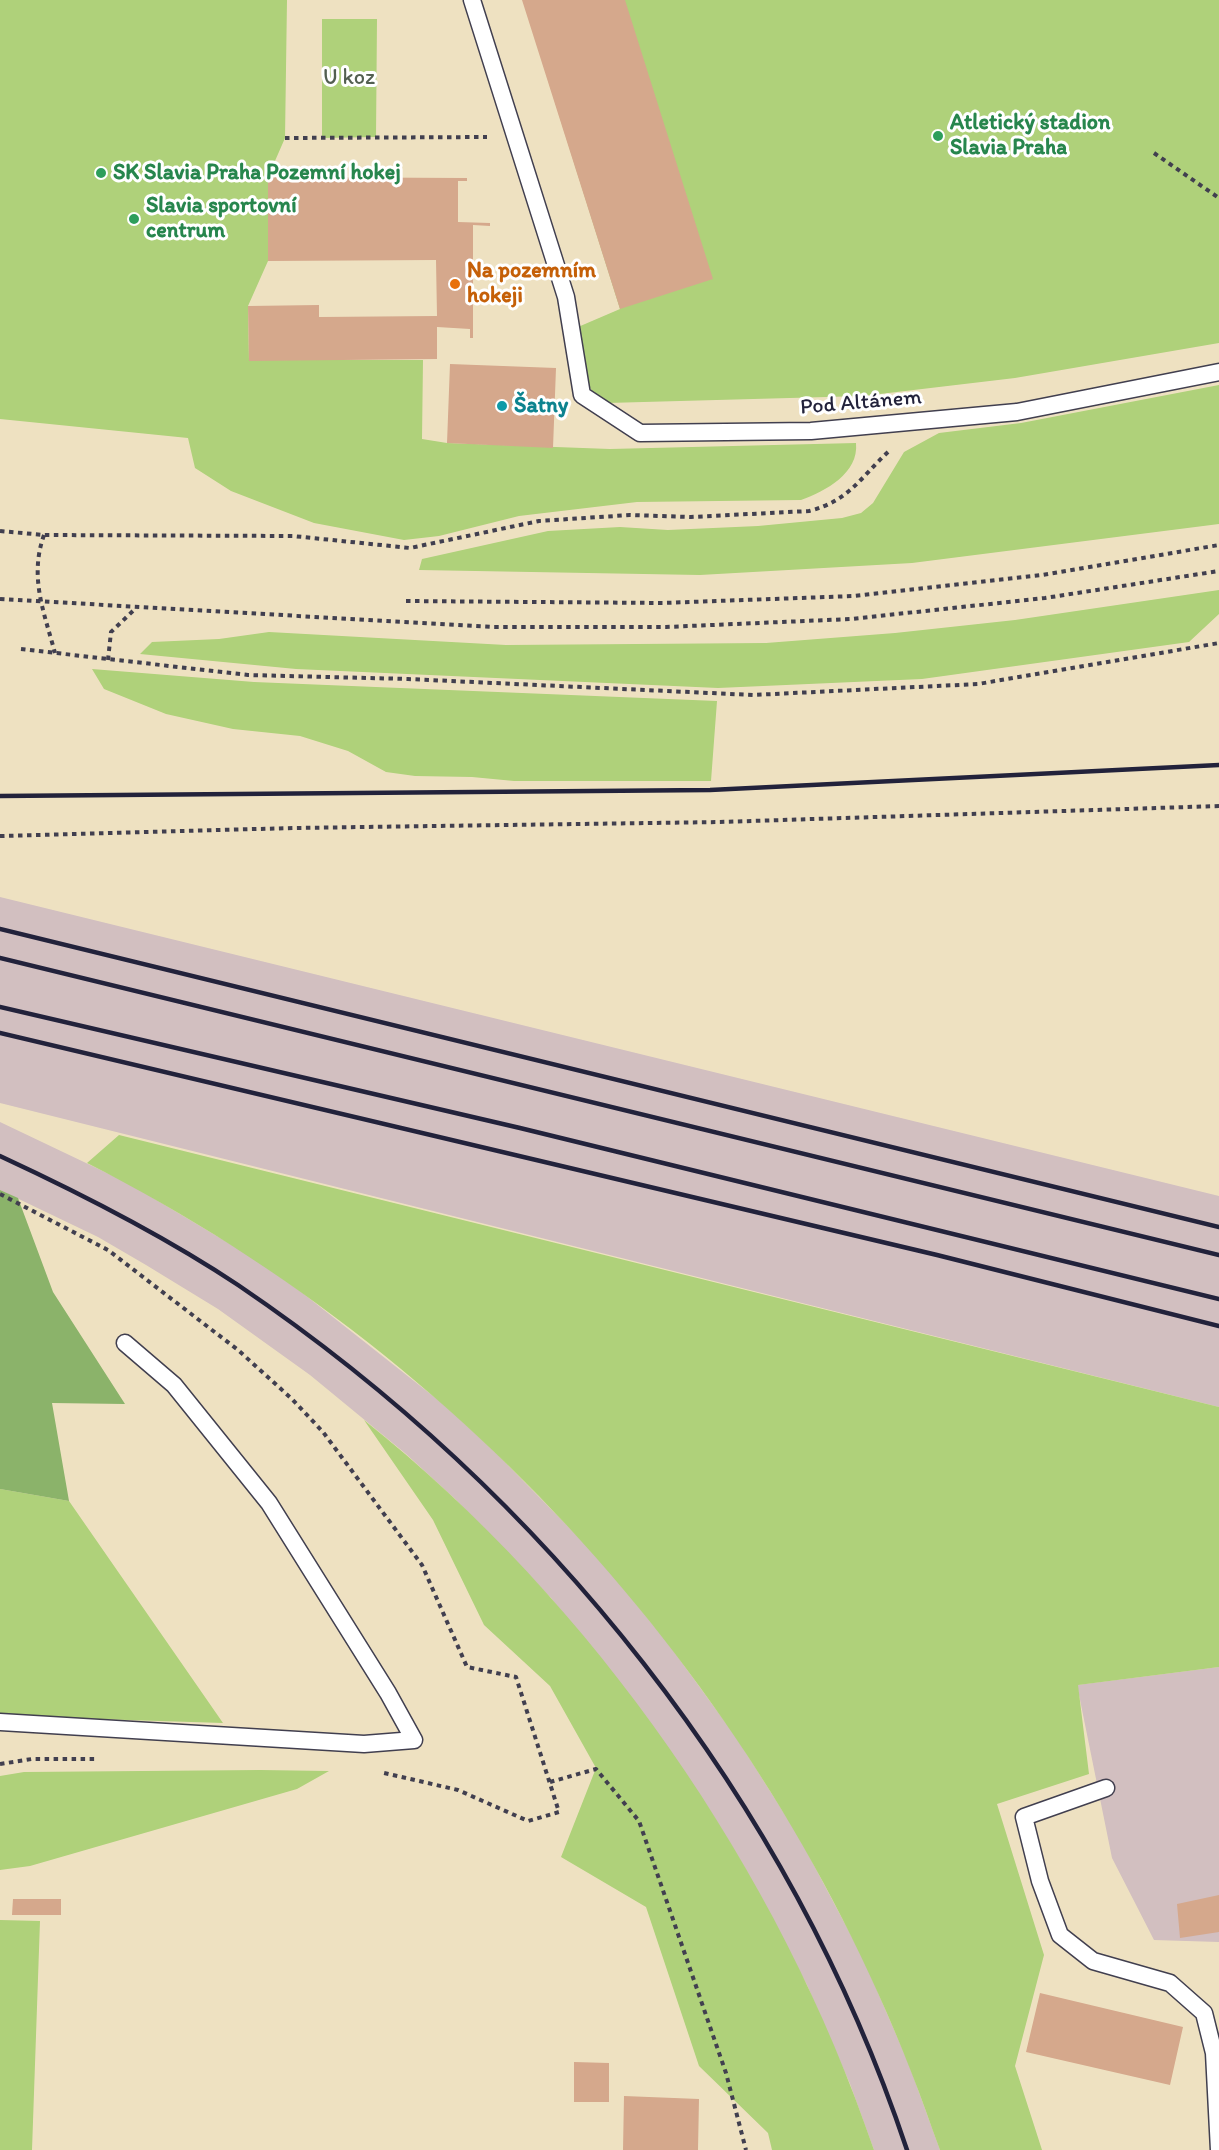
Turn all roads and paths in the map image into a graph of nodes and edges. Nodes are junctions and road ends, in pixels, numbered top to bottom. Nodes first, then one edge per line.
1 (472, 0) edge
2 (515, 137) junction
3 (285, 138) dead end
4 (1154, 153) dead end
5 (1219, 198) edge
6 (1219, 372) edge
7 (892, 448) dead end
8 (0, 531) edge
9 (44, 535) junction
10 (1219, 545) edge
11 (1219, 571) edge
12 (0, 599) edge
13 (406, 601) dead end
14 (41, 602) junction
15 (137, 607) junction
16 (1219, 643) edge
17 (21, 648) dead end
18 (55, 654) junction
19 (108, 660) junction
20 (1219, 806) edge
21 (0, 836) edge
22 (0, 1194) edge
23 (125, 1344) dead end
24 (0, 1722) edge
25 (376, 1772) dead end
26 (550, 1782) junction
27 (1106, 1788) dead end
28 (746, 2150) edge
29 (1219, 2150) edge

1 - 2 lane, Pod Altánem
2 - 3 path
2 - 6 lane, Pod Altánem
4 - 5 path
7 - 9 path
8 - 9 path
9 - 14 path
10 - 13 path
11 - 15 path
12 - 14 path
14 - 15 path
14 - 18 path
15 - 19 path
16 - 19 path
17 - 18 path
18 - 19 path
20 - 21 path
22 - 26 path
23 - 24 lane
25 - 26 path
26 - 28 path
27 - 29 lane

